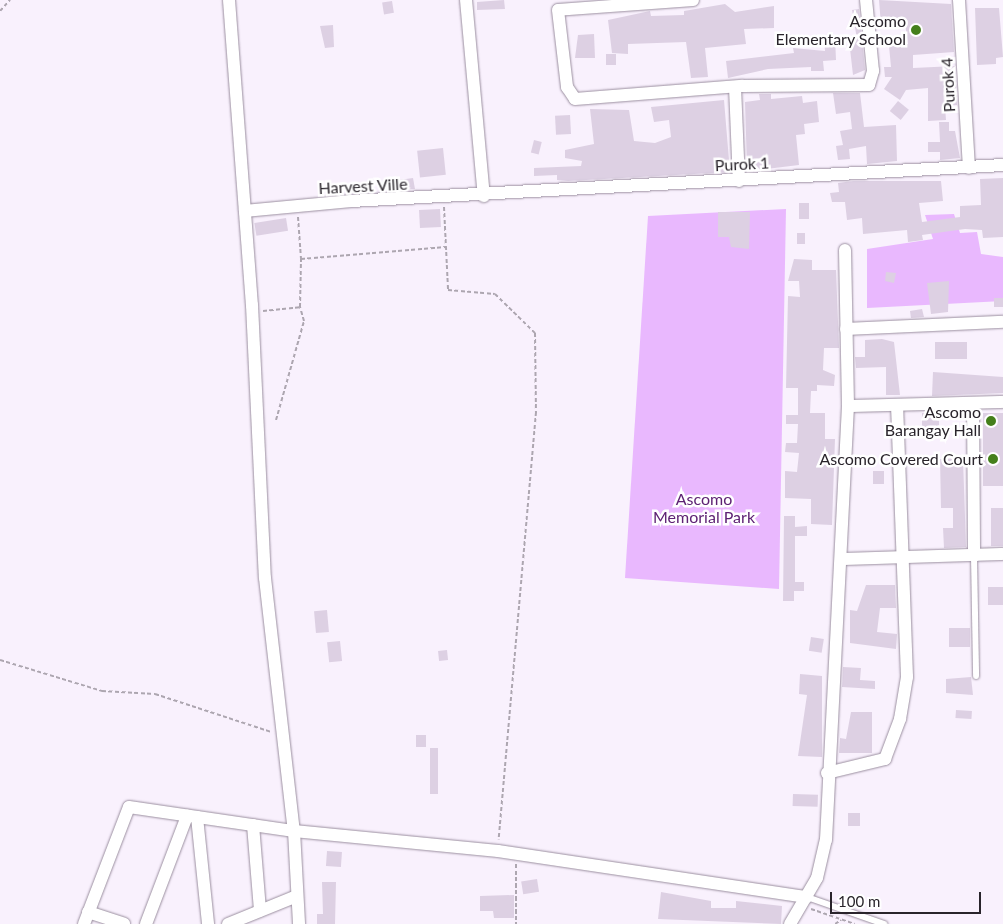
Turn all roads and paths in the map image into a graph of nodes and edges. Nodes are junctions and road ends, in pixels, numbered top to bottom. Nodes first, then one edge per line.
1 (10, 0) edge
2 (229, 0) edge
3 (466, 0) edge
4 (693, 0) edge
5 (866, 0) edge
6 (960, 0) edge
7 (0, 10) edge
8 (735, 87) junction
9 (1003, 165) edge
10 (969, 168) junction
11 (739, 181) junction
12 (484, 196) junction
13 (443, 198) junction
14 (297, 206) junction
15 (245, 211) junction
16 (446, 247) junction
17 (845, 250) dead end
18 (302, 260) junction
19 (300, 307) junction
20 (252, 312) junction
21 (1003, 322) edge
22 (846, 329) junction
23 (1003, 402) edge
24 (973, 403) junction
25 (897, 405) junction
26 (848, 406) junction
27 (276, 420) dead end
28 (1003, 554) edge
29 (974, 556) junction
30 (842, 559) junction
31 (905, 560) junction
32 (0, 660) edge
33 (976, 676) dead end
34 (283, 735) junction
35 (827, 773) junction
36 (192, 816) junction
37 (253, 825) junction
38 (294, 831) junction
39 (498, 851) junction
40 (516, 854) junction
41 (297, 896) junction
42 (807, 897) junction
43 (260, 911) junction
44 (88, 912) junction
45 (803, 914) dead end
46 (842, 920) junction
47 (84, 924) edge
48 (124, 924) edge
49 (146, 924) edge
50 (208, 924) edge
51 (228, 924) edge
52 (299, 924) edge
53 (516, 924) edge
54 (790, 924) edge
55 (835, 924) edge
56 (855, 924) edge
57 (884, 924) edge

1 - 7 path
2 - 15 street
3 - 12 street
4 - 8 street
5 - 8 street
6 - 10 street, Purok 4
8 - 11 street
9 - 10 street, Purok 1
10 - 11 street, Purok 1
11 - 12 street, Purok 1
12 - 13 street, Harvest Ville
13 - 14 street, Harvest Ville
13 - 16 path
14 - 15 street, Harvest Ville
14 - 18 path
15 - 20 street
16 - 18 path
16 - 39 path
17 - 22 street
18 - 19 path
19 - 20 path
19 - 27 path
20 - 34 street
21 - 22 street
22 - 26 street
23 - 24 street
24 - 25 street
24 - 29 street
25 - 26 street
25 - 31 street
26 - 30 street
28 - 29 street
29 - 31 street
29 - 33 lane
30 - 31 street
30 - 35 street
31 - 35 street
32 - 34 path
34 - 38 street
35 - 42 street
36 - 37 street
36 - 44 street
36 - 49 street
36 - 50 street
37 - 38 street
37 - 43 street
38 - 39 street
38 - 41 street
39 - 40 street
40 - 42 street
40 - 53 path
41 - 43 street
41 - 52 street
42 - 54 street
42 - 57 lane
43 - 51 street
44 - 47 street
44 - 48 street
45 - 46 path
46 - 55 path
46 - 56 path

